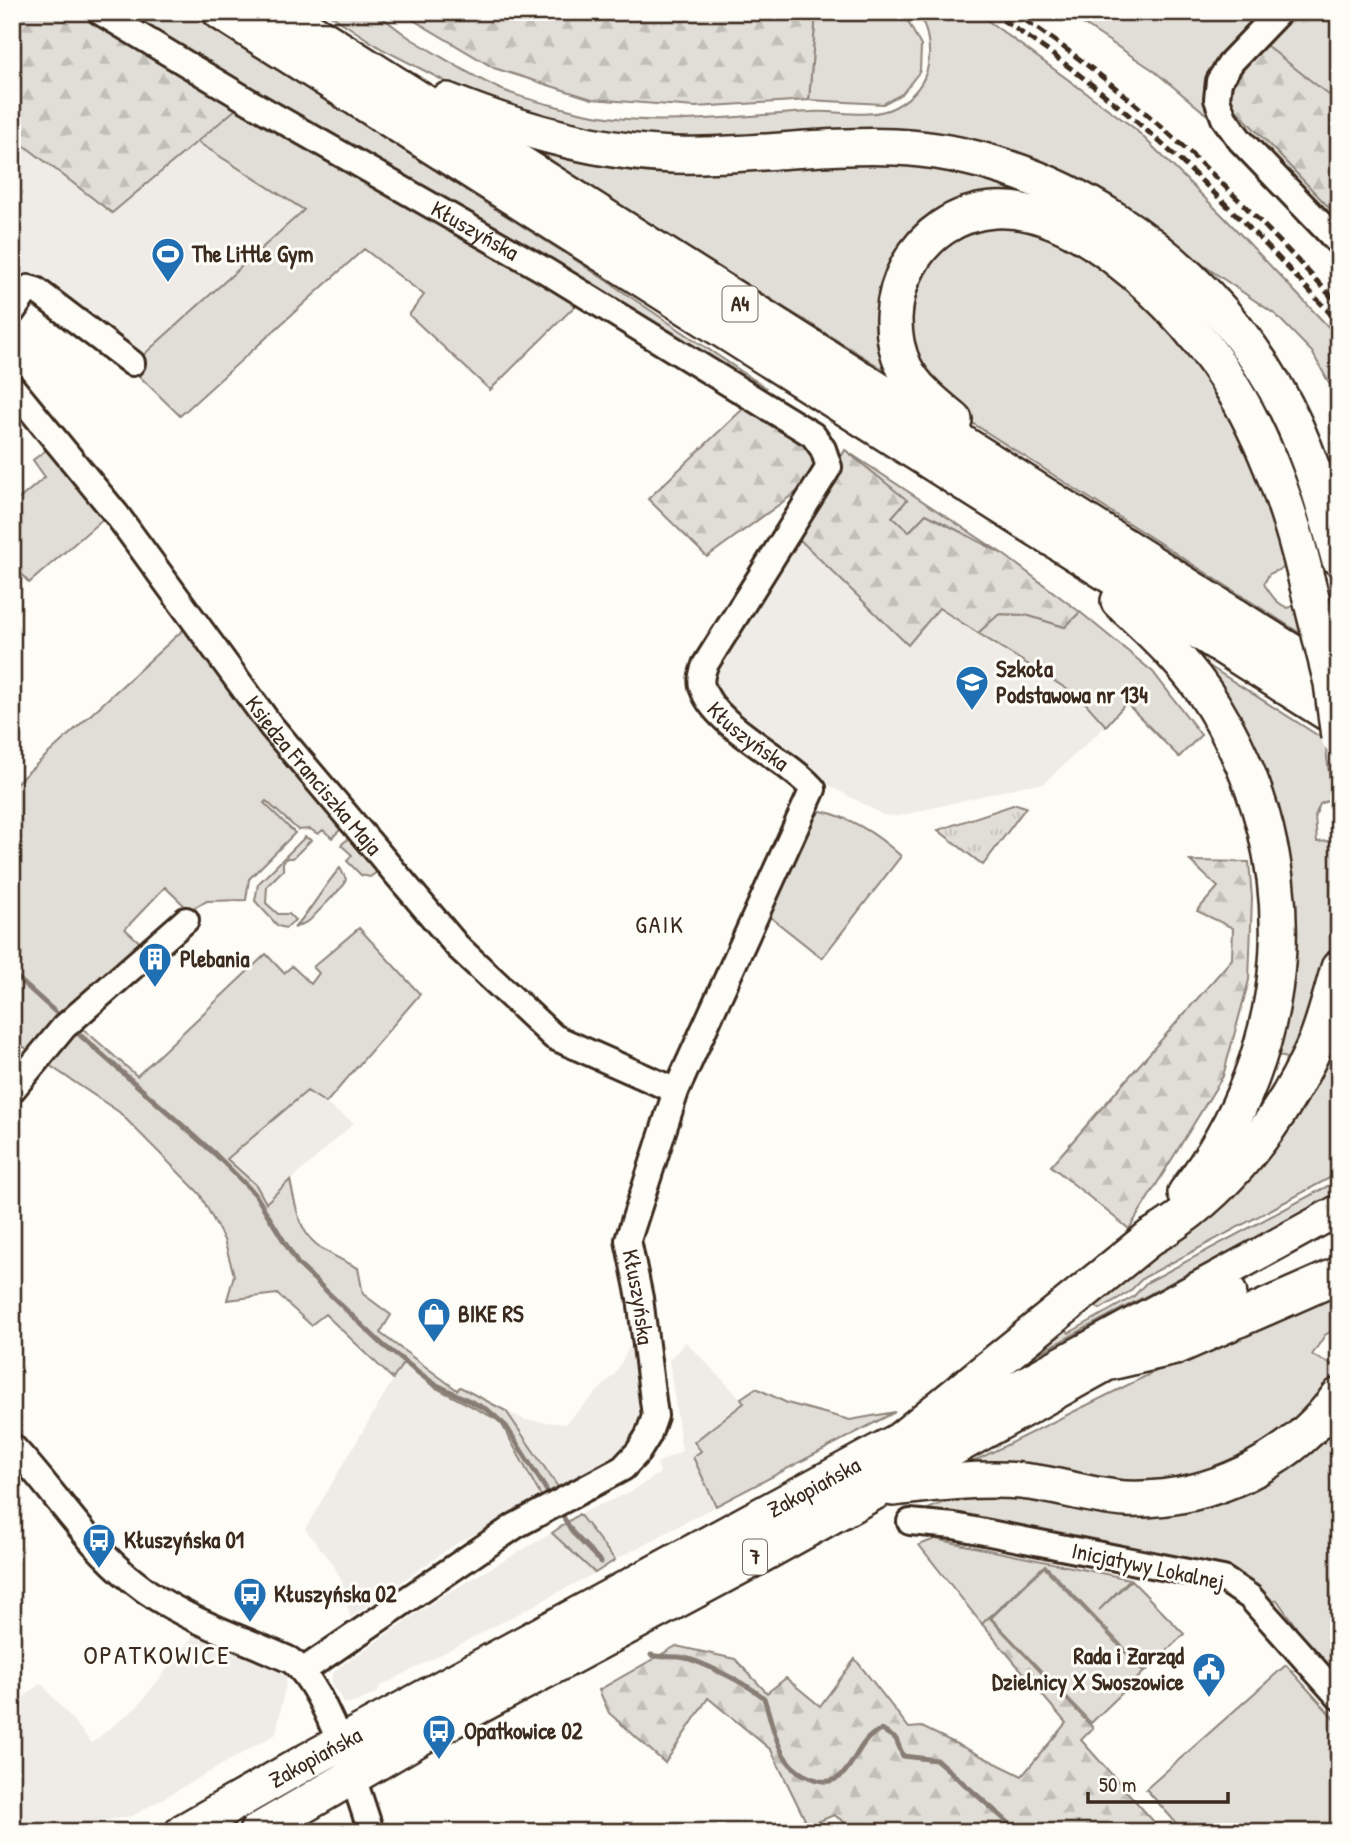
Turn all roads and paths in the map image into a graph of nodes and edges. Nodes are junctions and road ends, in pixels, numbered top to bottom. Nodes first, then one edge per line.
1 (100, 12) edge
2 (221, 12) edge
3 (281, 12) edge
4 (1279, 12) edge
5 (356, 60) junction
6 (1339, 243) edge
7 (12, 312) edge
8 (132, 363) dead end
9 (12, 387) edge
10 (1048, 499) junction
11 (1049, 538) junction
12 (1339, 558) edge
13 (1339, 682) edge
14 (1339, 720) edge
15 (1339, 737) edge
16 (186, 919) dead end
17 (1339, 968) edge
18 (12, 1090) edge
19 (676, 1091) junction
20 (1339, 1210) edge
21 (1339, 1233) edge
22 (1151, 1237) junction
23 (1339, 1275) edge
24 (1107, 1363) junction
25 (1339, 1396) edge
26 (899, 1441) junction
27 (12, 1447) edge
28 (879, 1490) junction
29 (910, 1522) dead end
30 (304, 1670) junction
31 (1339, 1697) edge
32 (340, 1744) junction
33 (351, 1778) junction
34 (183, 1832) edge
35 (257, 1832) edge
36 (371, 1832) edge

1 - 19 street, Kłuszyńska
2 - 11 highway, A4
3 - 5 highway, A4
4 - 6 street
5 - 10 highway, A4
5 - 12 highway
7 - 8 street
9 - 19 street, Księdza Franciszka Maja
10 - 13 highway, A4
10 - 15 highway, bridge
11 - 14 highway, A4
11 - 22 highway
16 - 18 street
17 - 22 highway
19 - 30 street, Kłuszyńska
20 - 26 main road, Zakopiańska
21 - 24 main road, Zakopiańska
22 - 26 highway
23 - 24 highway
24 - 28 highway, Zakopiańska
25 - 28 highway
26 - 32 highway, Zakopiańska / 7
27 - 30 street
28 - 33 highway, Zakopiańska / 7
29 - 31 street, Inicjatywy Lokalnej
30 - 32 street
32 - 33 street
32 - 34 highway, Zakopiańska / 7
33 - 35 highway, Zakopiańska / 7
33 - 36 street

